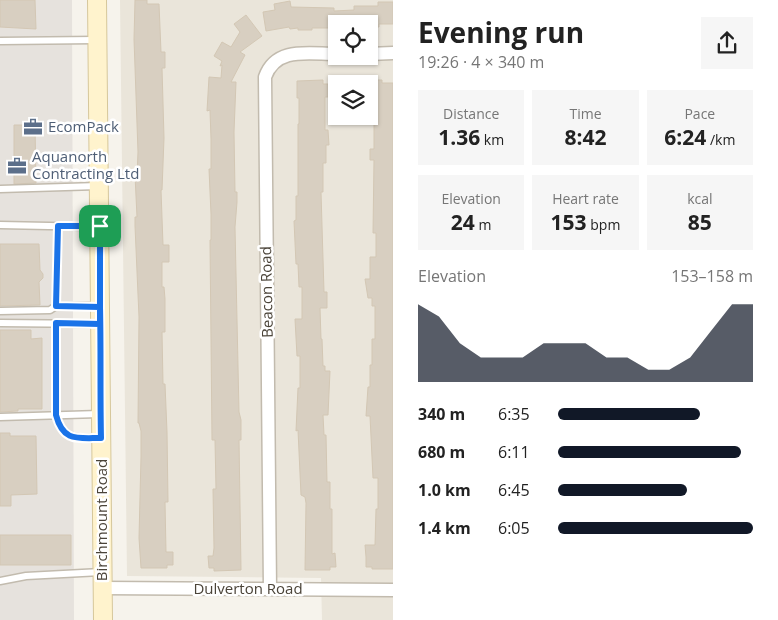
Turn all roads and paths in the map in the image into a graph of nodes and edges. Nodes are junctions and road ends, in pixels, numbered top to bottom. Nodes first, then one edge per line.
1 (97, 0) edge
2 (97, 40) junction
3 (0, 41) edge
4 (328, 54) edge
5 (378, 54) edge
6 (393, 54) edge
7 (99, 186) junction
8 (0, 189) edge
9 (0, 224) edge
10 (58, 226) junction
11 (100, 226) junction
12 (56, 306) junction
13 (0, 311) edge
14 (100, 315) junction
15 (0, 323) edge
16 (56, 323) junction
17 (101, 414) junction
18 (56, 415) junction
19 (0, 417) edge
20 (101, 438) junction
21 (102, 580) junction
22 (0, 581) edge
23 (270, 590) junction
24 (393, 590) edge
25 (103, 620) edge

1 - 2 main road, Birchmount Road
2 - 3 lane
2 - 7 main road, Birchmount Road
4 - 23 street, Beacon Road
5 - 6 street
7 - 8 lane
7 - 11 main road, Birchmount Road
9 - 10 lane
10 - 11 lane
10 - 12 lane
11 - 14 main road, Birchmount Road
12 - 13 lane
12 - 14 lane
14 - 16 lane
14 - 17 main road, Birchmount Road
15 - 16 lane
16 - 18 lane
17 - 18 lane
17 - 20 main road, Birchmount Road
18 - 19 lane
18 - 20 lane
20 - 21 main road, Birchmount Road
21 - 22 lane
21 - 23 street, Dulverton Road
21 - 25 main road, Birchmount Road
23 - 24 street, Dulverton Road

